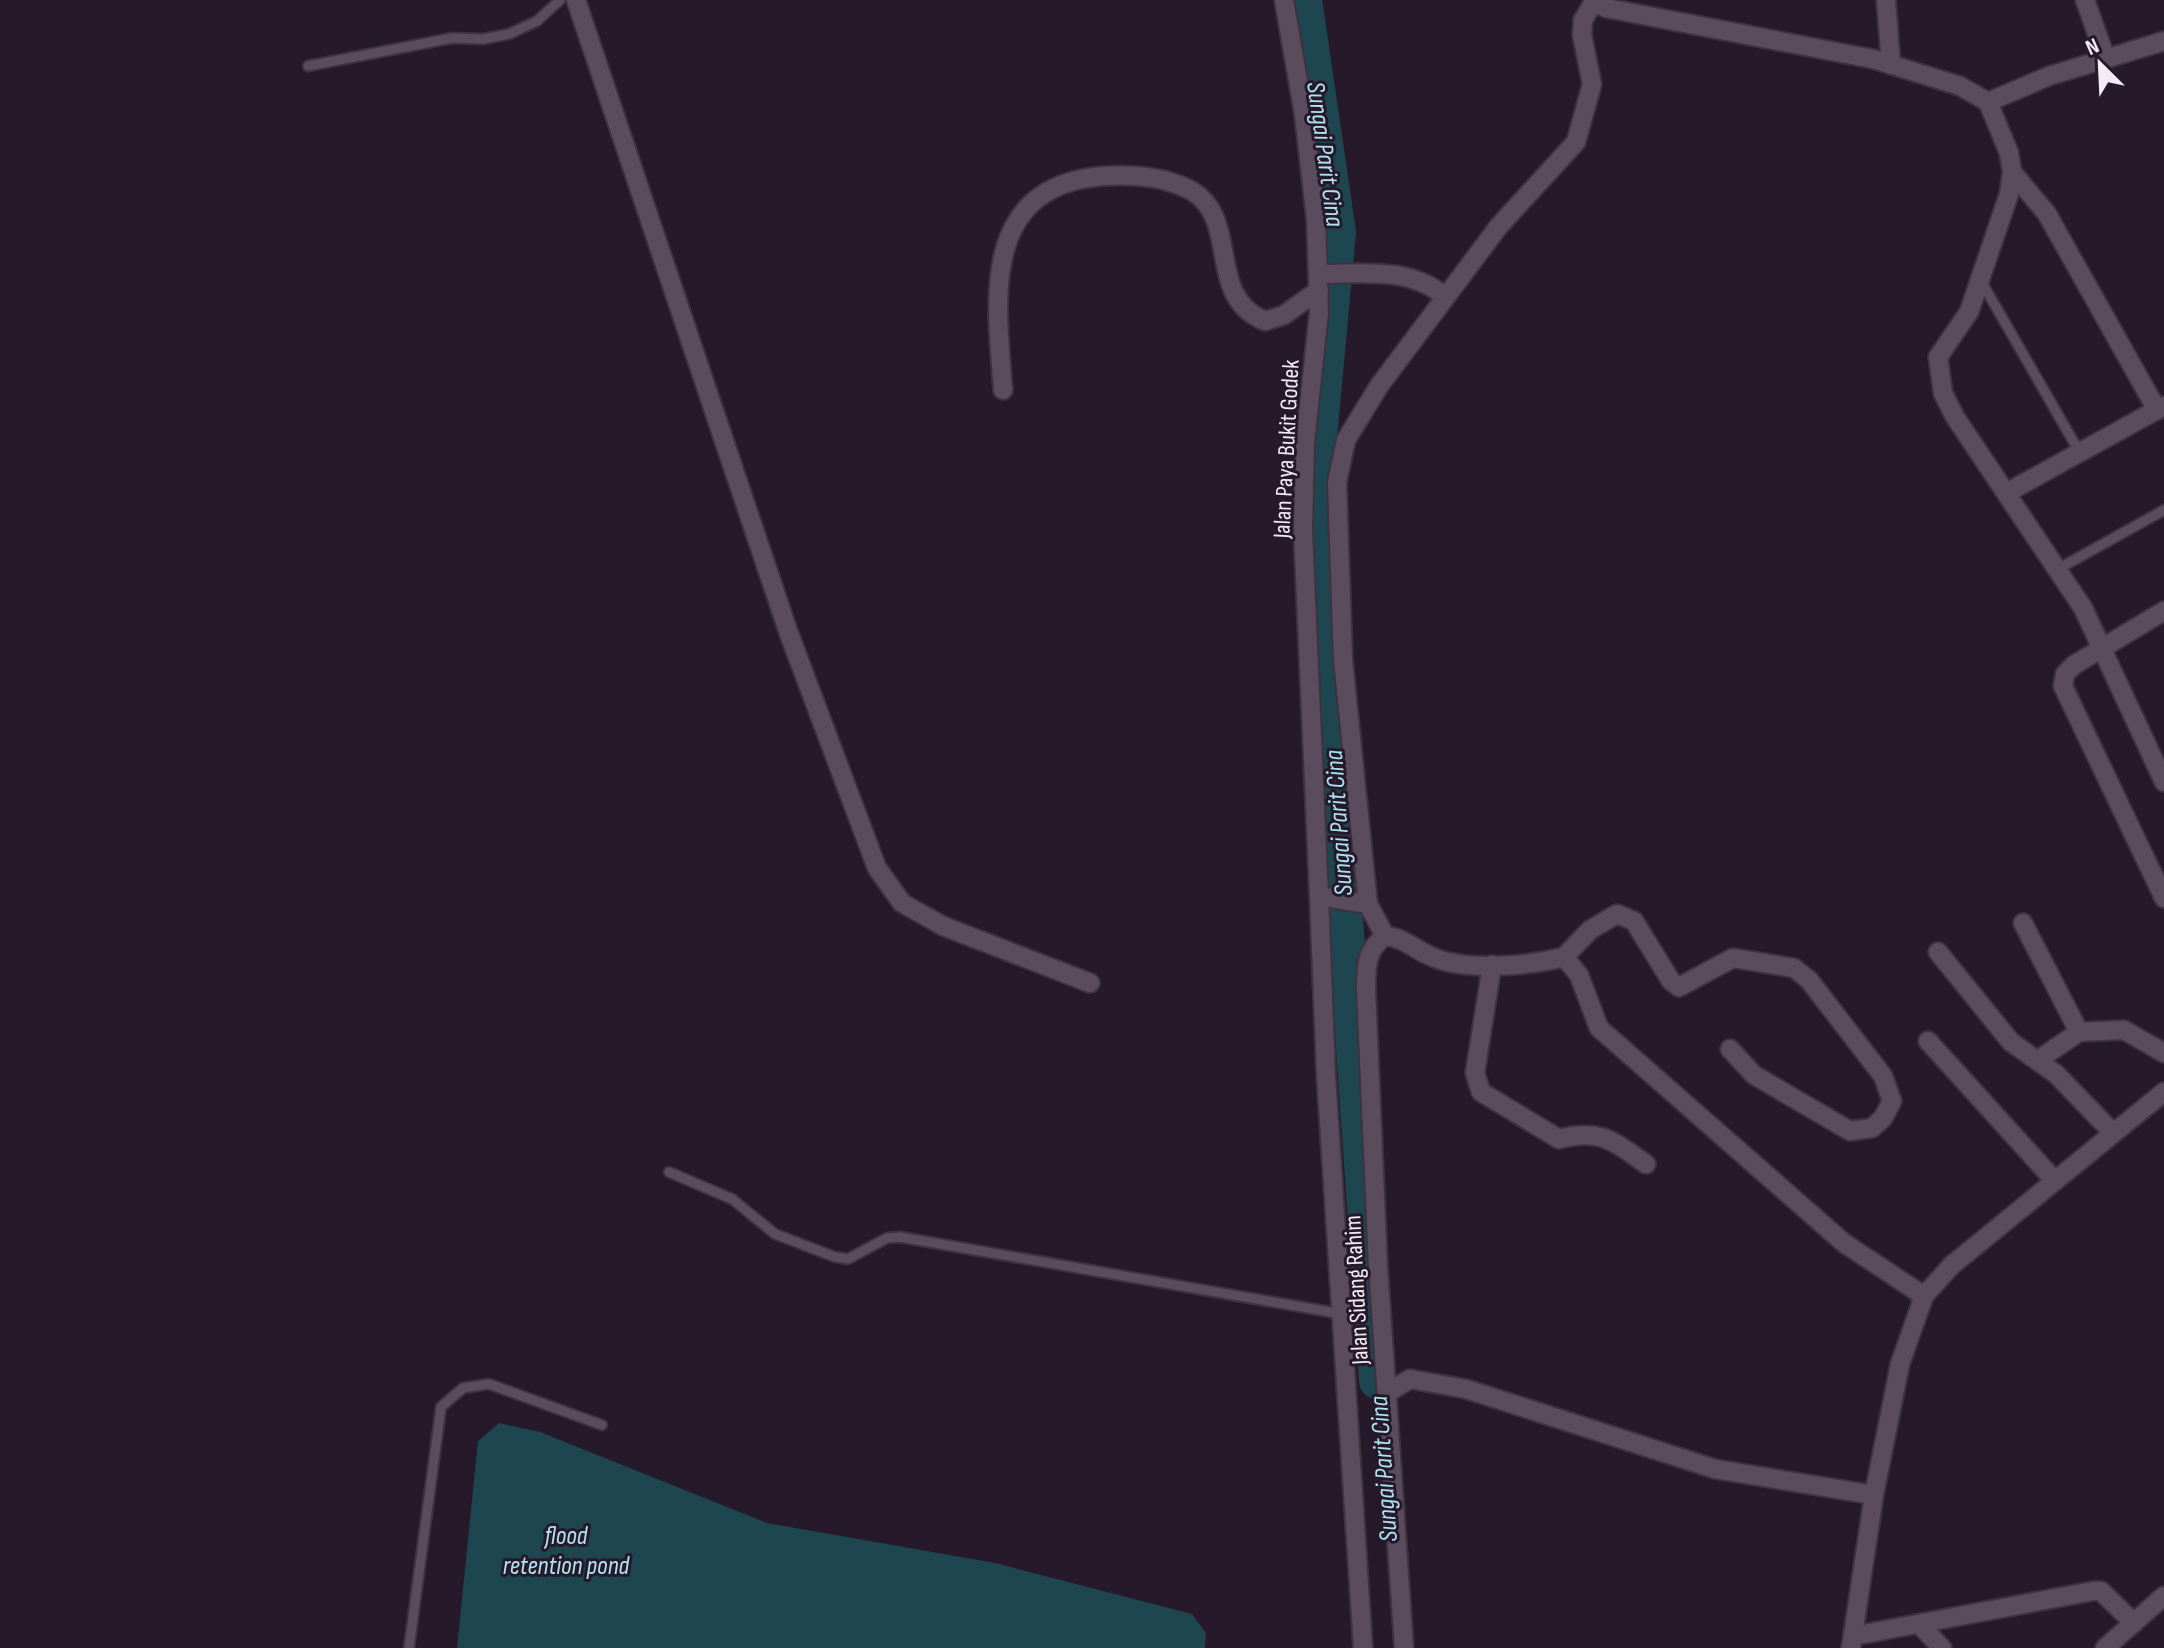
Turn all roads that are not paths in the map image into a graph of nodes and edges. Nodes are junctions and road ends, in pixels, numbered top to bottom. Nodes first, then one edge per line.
1 (560, 0) edge
2 (576, 0) edge
3 (1284, 0) edge
4 (1886, 0) edge
5 (2085, 0) edge
6 (1593, 1) edge
7 (1648, 8) edge
8 (2164, 41) edge
9 (2106, 59) junction
10 (1891, 65) junction
11 (308, 66) dead end
12 (1988, 102) junction
13 (2012, 172) junction
14 (1979, 278) junction
15 (1322, 279) junction
16 (1437, 291) junction
17 (1003, 390) dead end
18 (2161, 408) edge
19 (2080, 453) junction
20 (2008, 492) junction
21 (2164, 510) edge
22 (2058, 569) junction
23 (2164, 611) edge
24 (2101, 646) junction
25 (2164, 782) edge
26 (1322, 896) junction
27 (2164, 898) edge
28 (1374, 918) junction
29 (2023, 923) dead end
30 (1938, 952) dead end
31 (1564, 957) junction
32 (1492, 965) junction
33 (1090, 983) dead end
34 (2079, 1032) junction
35 (1928, 1041) dead end
36 (1730, 1049) dead end
37 (2164, 1053) edge
38 (2038, 1060) junction
39 (2164, 1092) edge
40 (2113, 1133) junction
41 (1646, 1164) dead end
42 (669, 1172) dead end
43 (2055, 1181) junction
44 (1924, 1296) junction
45 (1342, 1314) junction
46 (1387, 1393) junction
47 (602, 1425) dead end
48 (1874, 1495) junction
49 (2164, 1596) edge
50 (2134, 1623) junction
51 (1920, 1625) junction
52 (1852, 1642) edge
53 (409, 1648) edge
54 (1363, 1648) edge
55 (1404, 1648) edge
56 (1942, 1648) edge
57 (2105, 1648) edge

1 - 11 lane
2 - 33 street
3 - 15 street, Jalan Paya Bukit Godek
4 - 10 street
5 - 9 street
6 - 7 street
6 - 16 street
7 - 10 street
8 - 9 street
9 - 12 street
10 - 12 street
12 - 13 street
13 - 14 street
13 - 18 street
14 - 19 lane
14 - 20 street
15 - 16 street
15 - 17 street
15 - 26 street, Jalan Paya Bukit Godek
16 - 28 street
18 - 19 street
19 - 20 street
20 - 22 street
21 - 22 lane
22 - 24 street
23 - 24 street
24 - 25 street
24 - 27 street
26 - 28 street
26 - 45 street, Jalan Paya Bukit Godek
28 - 32 street
28 - 46 street, Jalan Sidang Rahim
29 - 34 street
30 - 38 street
31 - 32 street
31 - 36 street
31 - 44 street
32 - 41 street
34 - 37 street
34 - 38 street
35 - 43 street
38 - 40 street
39 - 40 street
40 - 43 street
42 - 45 lane
43 - 44 street
44 - 48 street
45 - 54 street, Jalan Paya Bukit Godek
46 - 48 street
46 - 55 street, Jalan Sidang Rahim
47 - 53 lane
48 - 52 street
49 - 50 street
50 - 51 street
50 - 57 street
51 - 52 street
51 - 56 street

